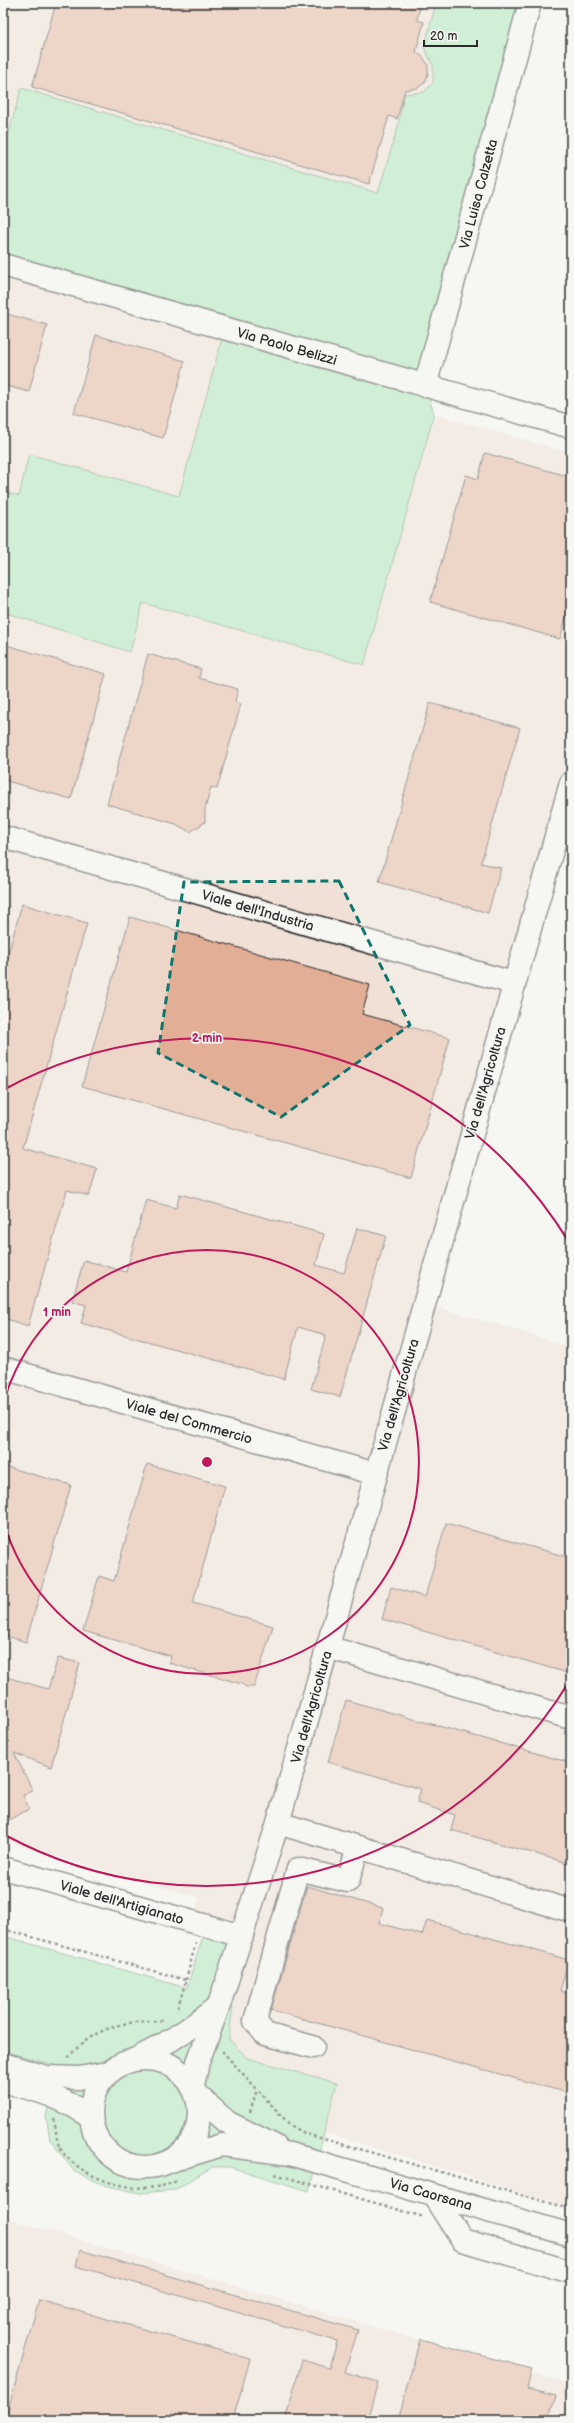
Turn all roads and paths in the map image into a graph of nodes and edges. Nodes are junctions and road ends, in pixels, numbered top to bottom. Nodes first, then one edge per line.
1 (530, 3) edge
2 (3, 265) edge
3 (425, 386) junction
4 (571, 427) edge
5 (571, 783) edge
6 (3, 837) edge
7 (513, 983) junction
8 (3, 1368) edge
9 (376, 1474) junction
10 (327, 1648) junction
11 (571, 1718) edge
12 (278, 1823) junction
13 (358, 1847) junction
14 (3, 1868) edge
15 (571, 1911) edge
16 (201, 1925) junction
17 (3, 1929) edge
18 (242, 1936) junction
19 (186, 1980) junction
20 (190, 2031) junction
21 (313, 2047) dead end
22 (136, 2059) junction
23 (3, 2064) edge
24 (107, 2073) junction
25 (3, 2081) edge
26 (57, 2087) junction
27 (195, 2091) junction
28 (91, 2118) junction
29 (290, 2154) junction
30 (178, 2168) junction
31 (270, 2172) dead end
32 (433, 2195) junction
33 (571, 2209) edge
34 (426, 2218) dead end
35 (571, 2235) edge
36 (571, 2272) edge

1 - 3 street, Via Luisa Calzetta
2 - 3 street, Via Paolo Belizzi
3 - 4 street, Via Paolo Belizzi
5 - 7 street, Via dell'Agricoltura
6 - 7 street, Viale dell'Industria
7 - 9 street, Via dell'Agricoltura
8 - 9 street, Viale del Commercio
9 - 10 street, Via dell'Agricoltura
10 - 11 street
10 - 12 street, Via dell'Agricoltura
12 - 13 street
12 - 18 street, Via dell'Agricoltura
13 - 15 street
13 - 21 street
14 - 16 street, Viale dell'Artigianato
16 - 18 street, Viale dell'Artigianato
16 - 19 path
17 - 19 path
18 - 20 street, Via dell'Agricoltura
19 - 20 path
20 - 22 street
20 - 26 path
20 - 27 street, Via dell'Agricoltura
20 - 33 path
22 - 24 street
22 - 27 street
23 - 26 street
24 - 26 street
24 - 28 street
25 - 26 street
26 - 28 street
26 - 30 path
27 - 29 street
27 - 30 street
28 - 30 street
29 - 30 street
29 - 32 street, Via Caorsana
31 - 34 path
32 - 35 street, Via Caorsana
32 - 36 street

